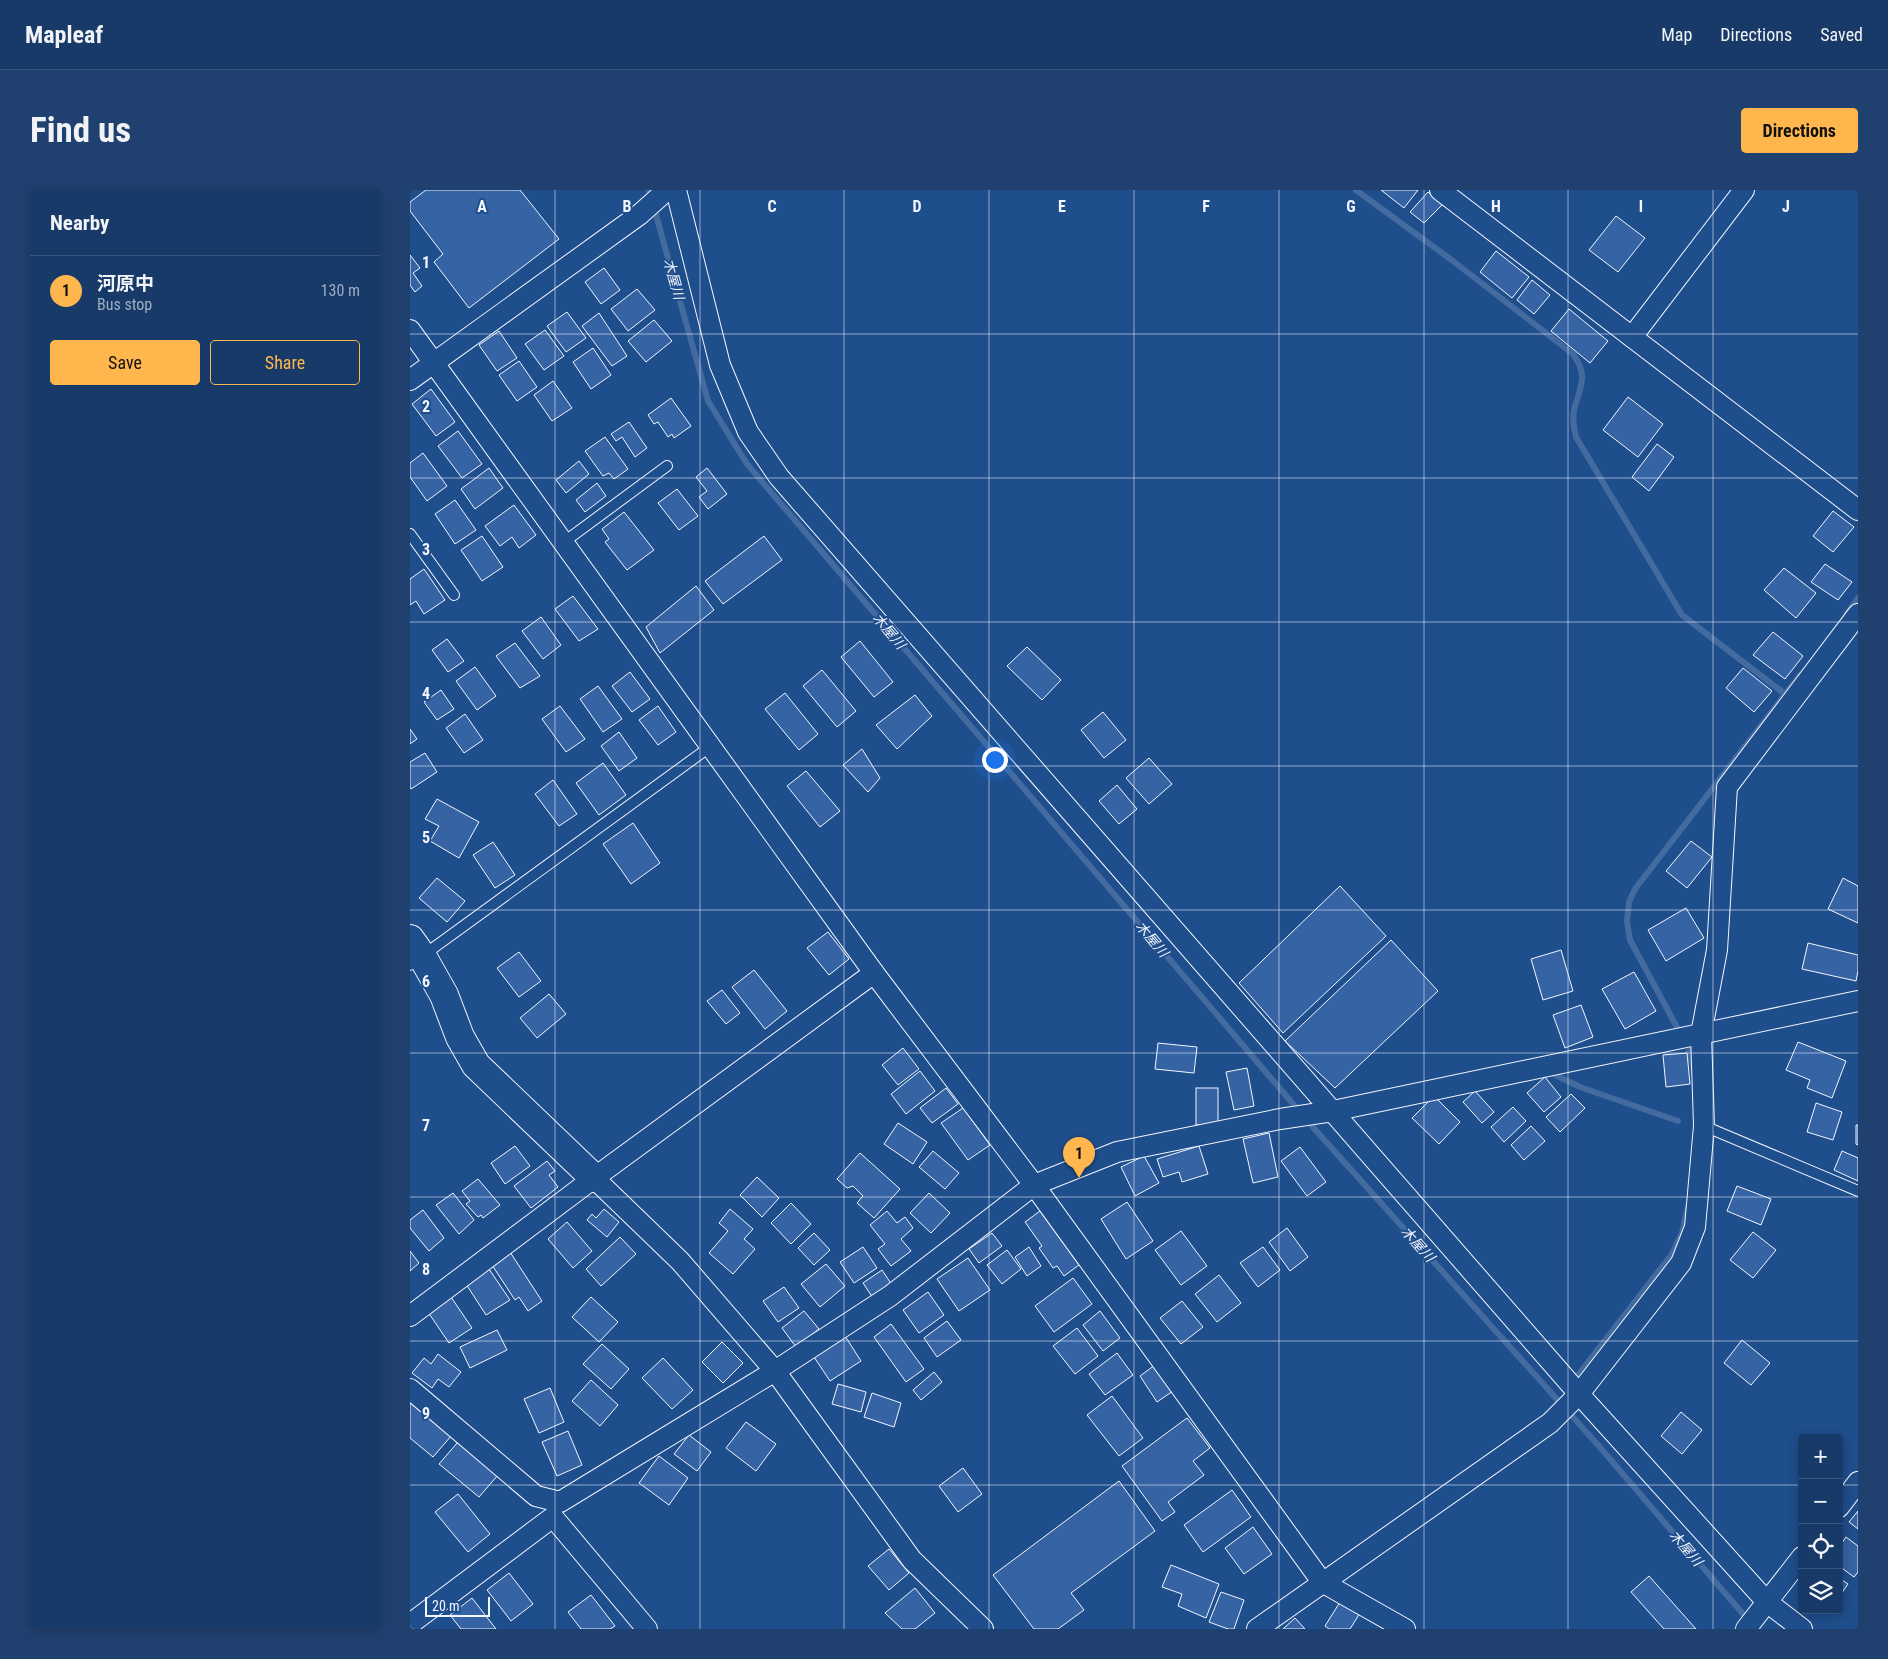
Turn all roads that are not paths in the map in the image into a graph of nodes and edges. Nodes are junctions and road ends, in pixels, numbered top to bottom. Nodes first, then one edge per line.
1 (1440, 190) edge
2 (1744, 190) edge
3 (670, 191) edge
4 (410, 330) edge
5 (1632, 337) junction
6 (434, 362) junction
7 (410, 380) edge
8 (667, 466) dead end
9 (1858, 510) edge
10 (410, 534) edge
11 (564, 542) junction
12 (454, 594) dead end
13 (1858, 614) edge
14 (710, 746) junction
15 (414, 953) edge
16 (874, 973) junction
17 (1858, 1001) edge
18 (1701, 1034) junction
19 (1333, 1111) junction
20 (1704, 1126) junction
21 (594, 1178) junction
22 (1034, 1185) junction
23 (1858, 1191) edge
24 (410, 1316) edge
25 (775, 1371) junction
26 (410, 1390) edge
27 (1579, 1394) junction
28 (1858, 1482) edge
29 (1843, 1502) edge
30 (551, 1508) junction
31 (1798, 1562) edge
32 (1322, 1582) junction
33 (1767, 1602) junction
34 (410, 1624) edge
35 (647, 1629) edge
36 (983, 1629) edge
37 (1257, 1629) edge
38 (1405, 1629) edge
39 (1746, 1629) edge
40 (1802, 1629) edge

1 - 5 street
2 - 5 street
3 - 6 street
3 - 19 street
4 - 6 street
5 - 9 street
6 - 7 street
6 - 11 street
8 - 11 lane
10 - 12 lane
11 - 14 street
13 - 18 street
14 - 15 lane
14 - 16 street
15 - 21 street
16 - 21 street
16 - 22 street
17 - 18 street
18 - 19 street
18 - 20 street
19 - 22 street
19 - 27 street
20 - 23 lane
20 - 27 street
21 - 24 street
21 - 25 street
22 - 25 street
22 - 32 street
25 - 30 street
25 - 36 street
26 - 30 street
27 - 32 street
27 - 33 street
28 - 29 street
30 - 34 street
30 - 35 street
31 - 33 street
32 - 37 street
32 - 38 street
33 - 39 street
33 - 40 street

